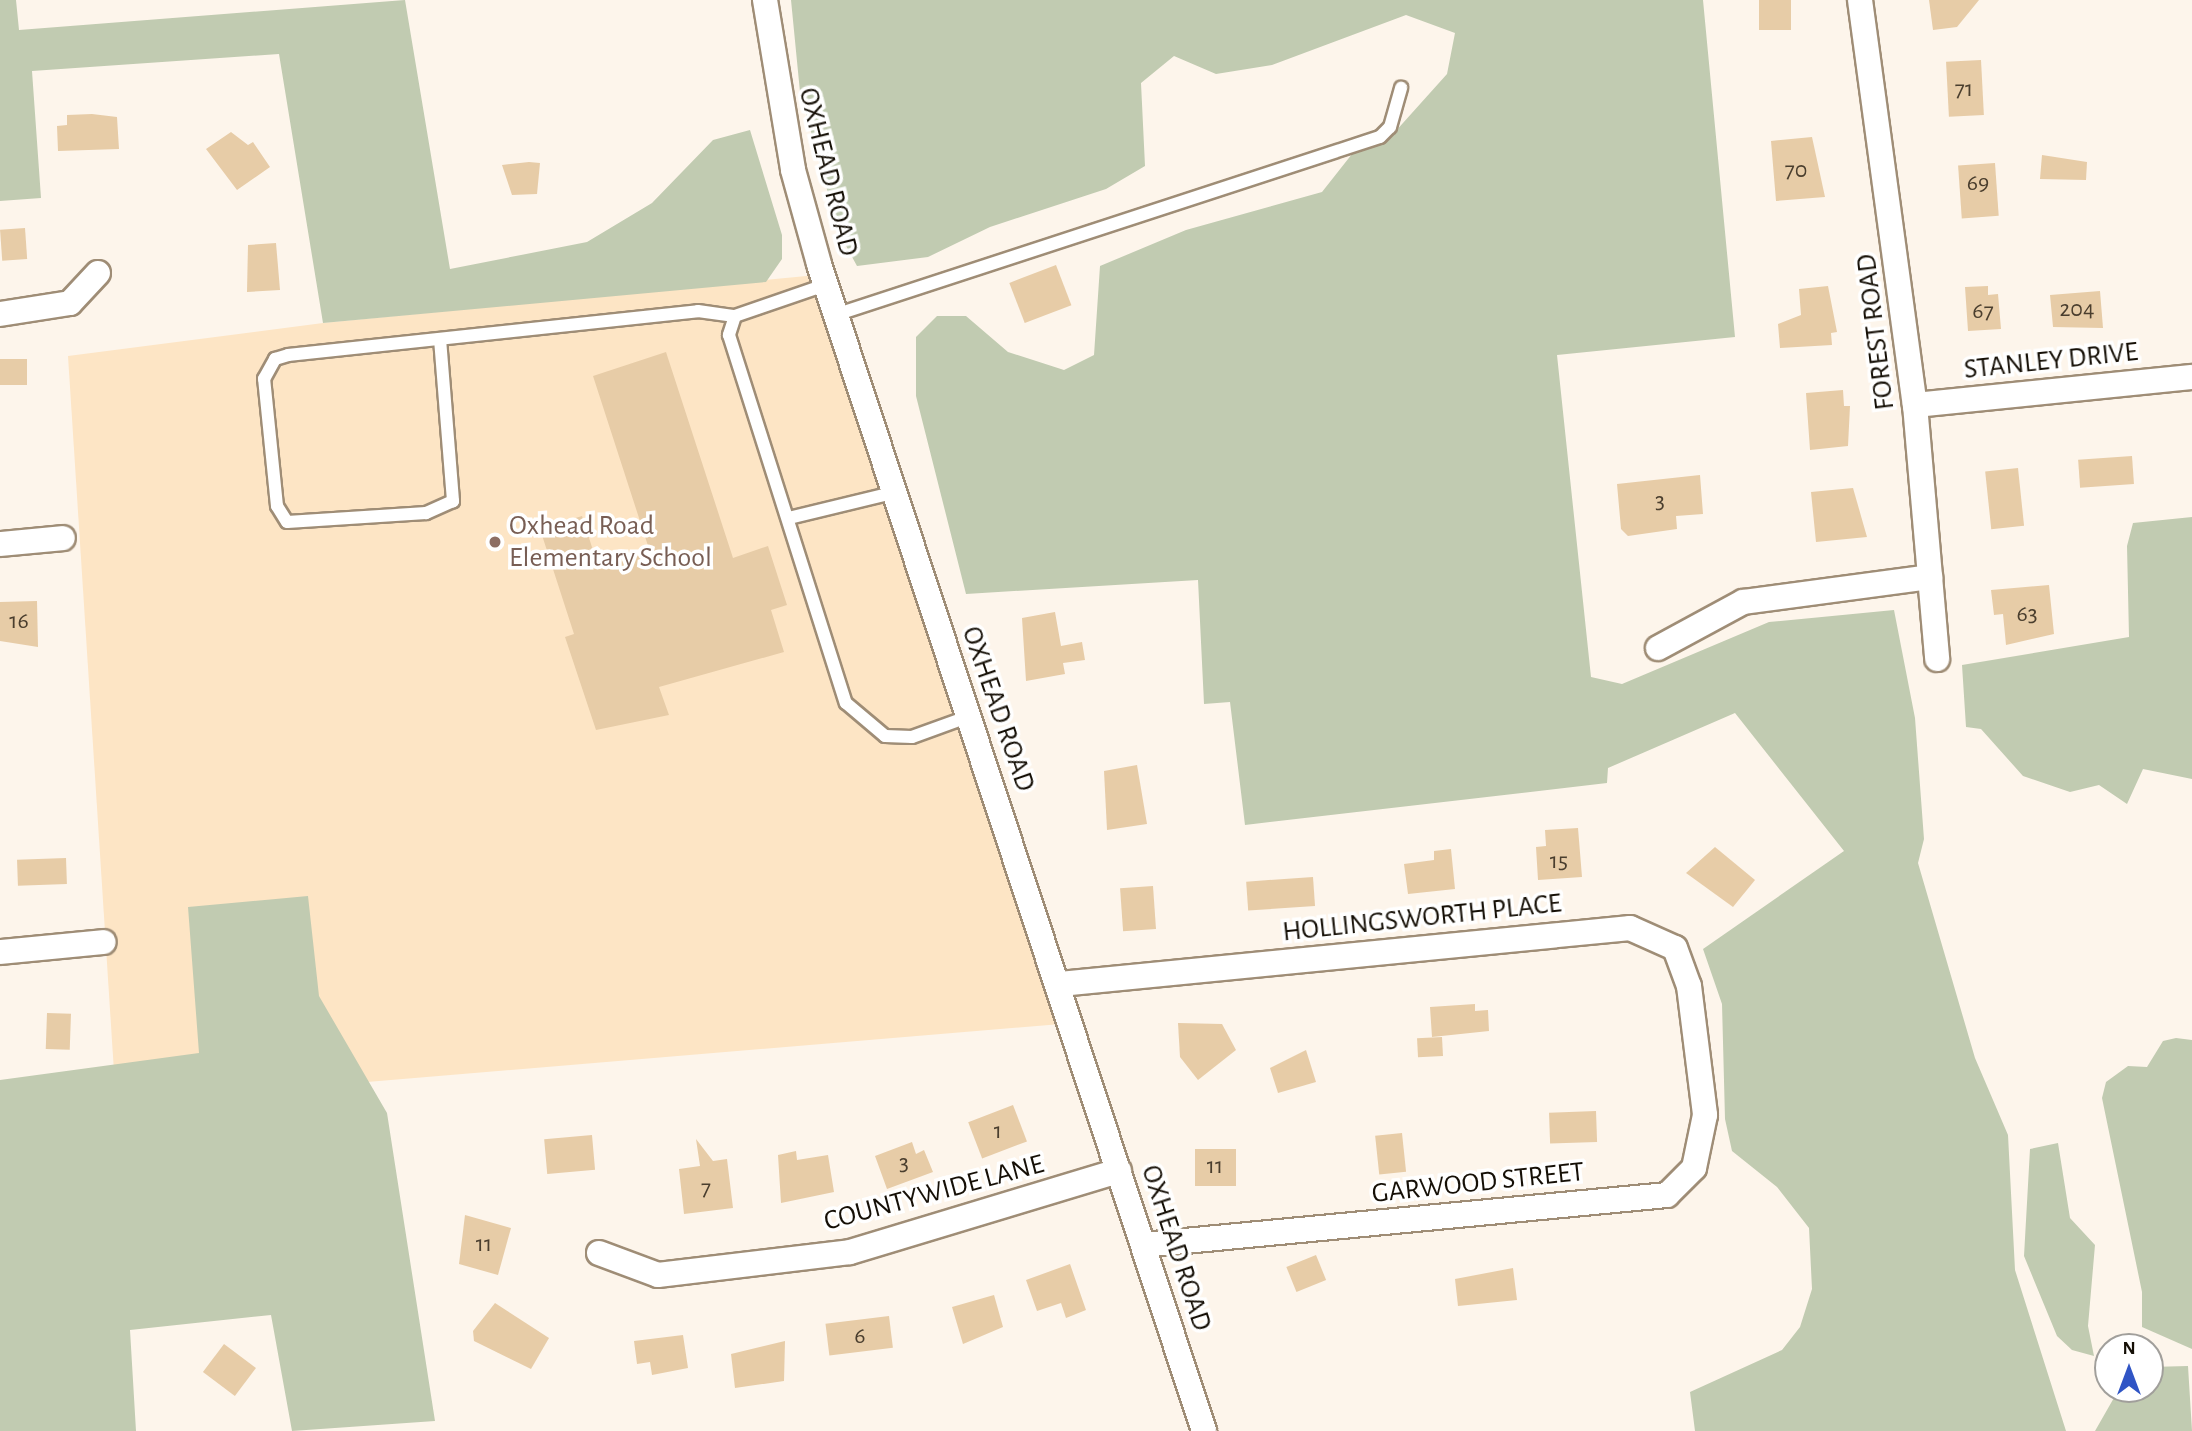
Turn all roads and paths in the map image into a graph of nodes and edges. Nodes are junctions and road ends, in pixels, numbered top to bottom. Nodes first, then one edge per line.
1 (765, 0) edge
2 (1860, 0) edge
3 (1402, 88) dead end
4 (98, 273) dead end
5 (825, 285) junction
6 (0, 314) edge
7 (835, 315) junction
8 (735, 316) junction
9 (440, 339) junction
10 (2192, 377) edge
11 (1915, 405) junction
12 (892, 493) junction
13 (789, 518) junction
14 (62, 538) dead end
15 (0, 544) edge
16 (1930, 577) junction
17 (1658, 648) dead end
18 (1937, 659) dead end
19 (970, 716) junction
20 (104, 942) dead end
21 (0, 952) edge
22 (1060, 984) junction
23 (1699, 1055) joint
24 (1119, 1171) junction
25 (1143, 1245) junction
26 (599, 1253) dead end
27 (1205, 1431) edge

1 - 5 street, OXHEAD ROAD
2 - 11 street, FOREST ROAD
3 - 7 lane
4 - 6 street
5 - 7 street, OXHEAD ROAD
5 - 8 lane
7 - 12 street, OXHEAD ROAD
8 - 9 lane
8 - 13 lane
9 - 9 lane
10 - 11 street, STANLEY DRIVE
11 - 16 street, FOREST ROAD
12 - 13 lane
12 - 19 street, OXHEAD ROAD
13 - 19 lane
14 - 15 street
16 - 17 street
16 - 18 street, FOREST ROAD
19 - 22 street, OXHEAD ROAD
20 - 21 street
22 - 23 street, HOLLINGSWORTH PLACE
22 - 24 street, OXHEAD ROAD
23 - 25 street, GARWOOD STREET
24 - 25 street, OXHEAD ROAD
24 - 26 street, COUNTYWIDE LANE
25 - 27 street, OXHEAD ROAD

